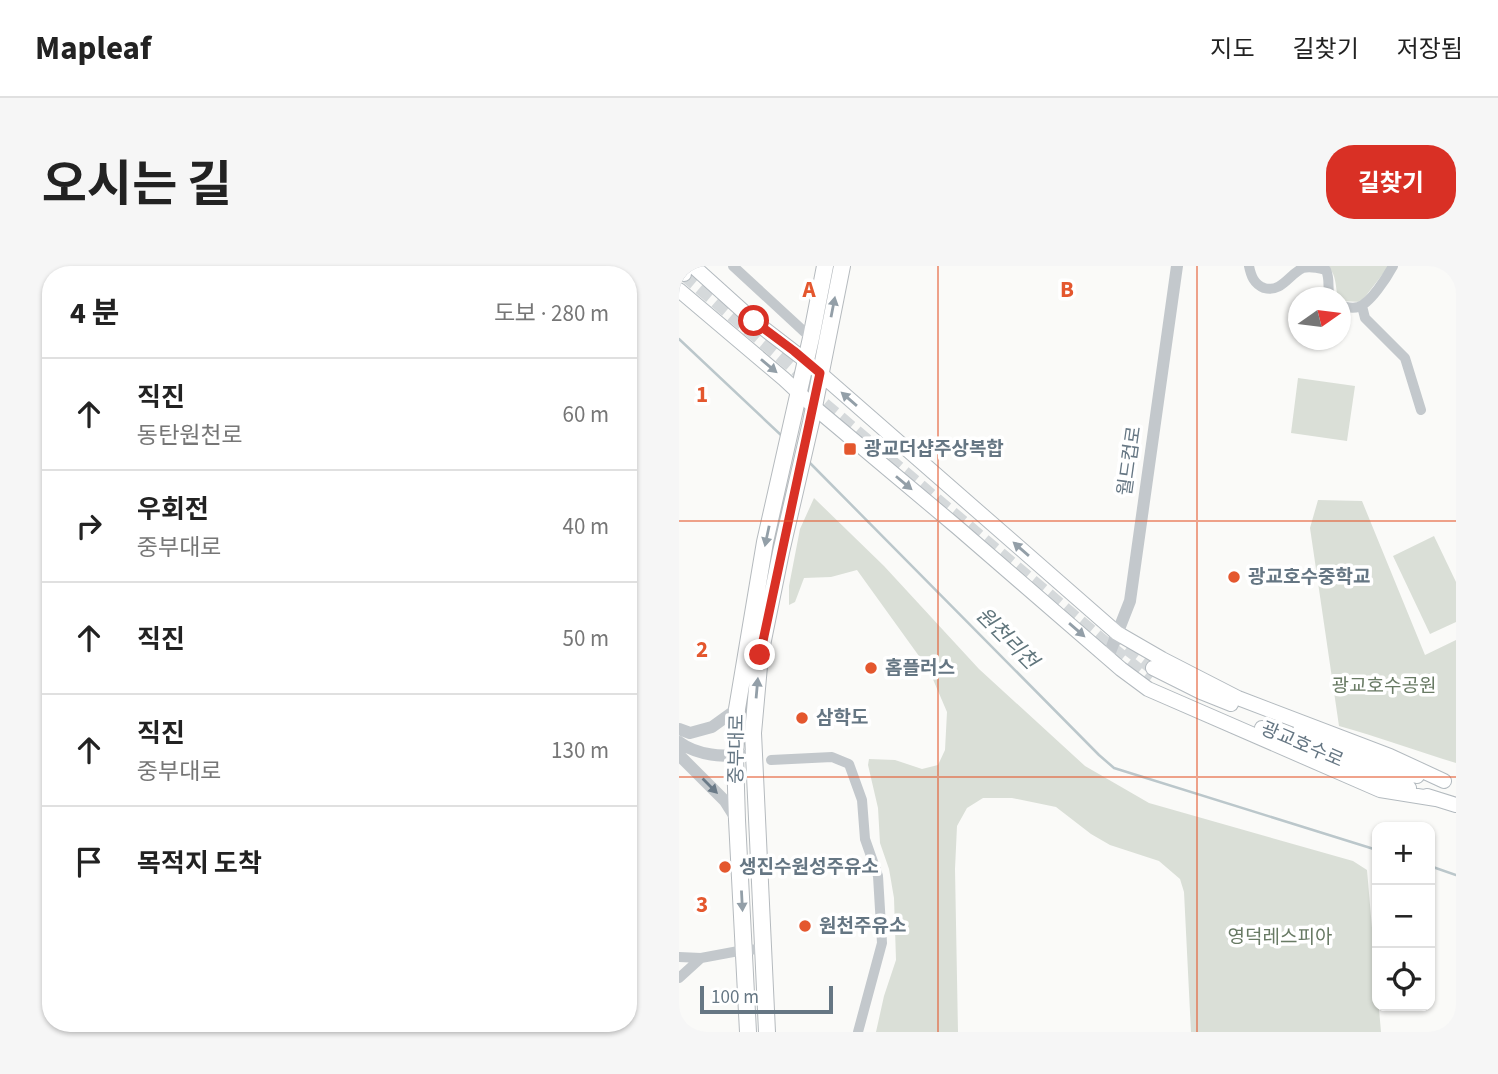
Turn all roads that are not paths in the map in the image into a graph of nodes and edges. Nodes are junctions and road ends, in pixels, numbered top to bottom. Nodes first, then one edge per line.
1 (733, 266) edge
2 (751, 266) edge
3 (825, 266) edge
4 (842, 266) edge
5 (1177, 266) edge
6 (1249, 266) edge
7 (1393, 266) edge
8 (685, 270) edge
9 (747, 280) junction
10 (1329, 287) edge
11 (679, 290) edge
12 (1362, 306) junction
13 (1351, 308) edge
14 (811, 338) junction
15 (806, 360) junction
16 (820, 373) junction
17 (797, 399) junction
18 (1421, 410) dead end
19 (813, 415) junction
20 (1117, 633) junction
21 (1108, 657) junction
22 (737, 709) junction
23 (679, 729) edge
24 (679, 743) edge
25 (754, 748) junction
26 (679, 755) edge
27 (735, 756) junction
28 (771, 760) junction
29 (755, 776) junction
30 (1450, 783) edge
31 (737, 798) junction
32 (1436, 799) junction
33 (1456, 805) edge
34 (737, 820) junction
35 (759, 857) junction
36 (763, 949) junction
37 (744, 950) junction
38 (679, 957) edge
39 (701, 958) junction
40 (679, 978) edge
41 (748, 1032) edge
42 (767, 1032) edge
43 (858, 1032) edge

1 - 9 street
2 - 9 street
3 - 14 main road
16 -> 4 main road
5 - 20 street, 월드컵로
6 - 10 street
7 - 12 street
8 - 15 main road
9 - 14 street
11 -> 17 main road
12 - 13 street
12 - 18 street
14 - 15 main road
15 - 16 main road
15 - 17 main road
16 - 19 main road
20 -> 16 main road
17 - 19 main road
17 -> 22 main road, 중부대로
19 -> 21 main road
25 -> 19 main road, 중부대로
20 - 21 street, 월드컵로
20 - 30 main road
21 - 32 main road
22 - 23 street
22 - 27 main road, 중부대로
24 - 27 street
25 - 27 street
25 - 28 street
25 - 29 main road, 중부대로
26 -> 34 street
27 - 31 main road, 중부대로
28 - 29 street
28 - 43 street
29 - 35 main road, 중부대로
30 - 32 main road, 광교호수로
31 - 34 main road, 중부대로
31 - 35 main road
32 - 33 main road, 광교호수로
34 -> 37 main road, 중부대로
35 - 36 main road, 중부대로
36 - 37 street
36 - 42 main road, 중부대로
37 - 39 street
37 - 41 main road, 중부대로
38 - 39 street
39 - 40 street

